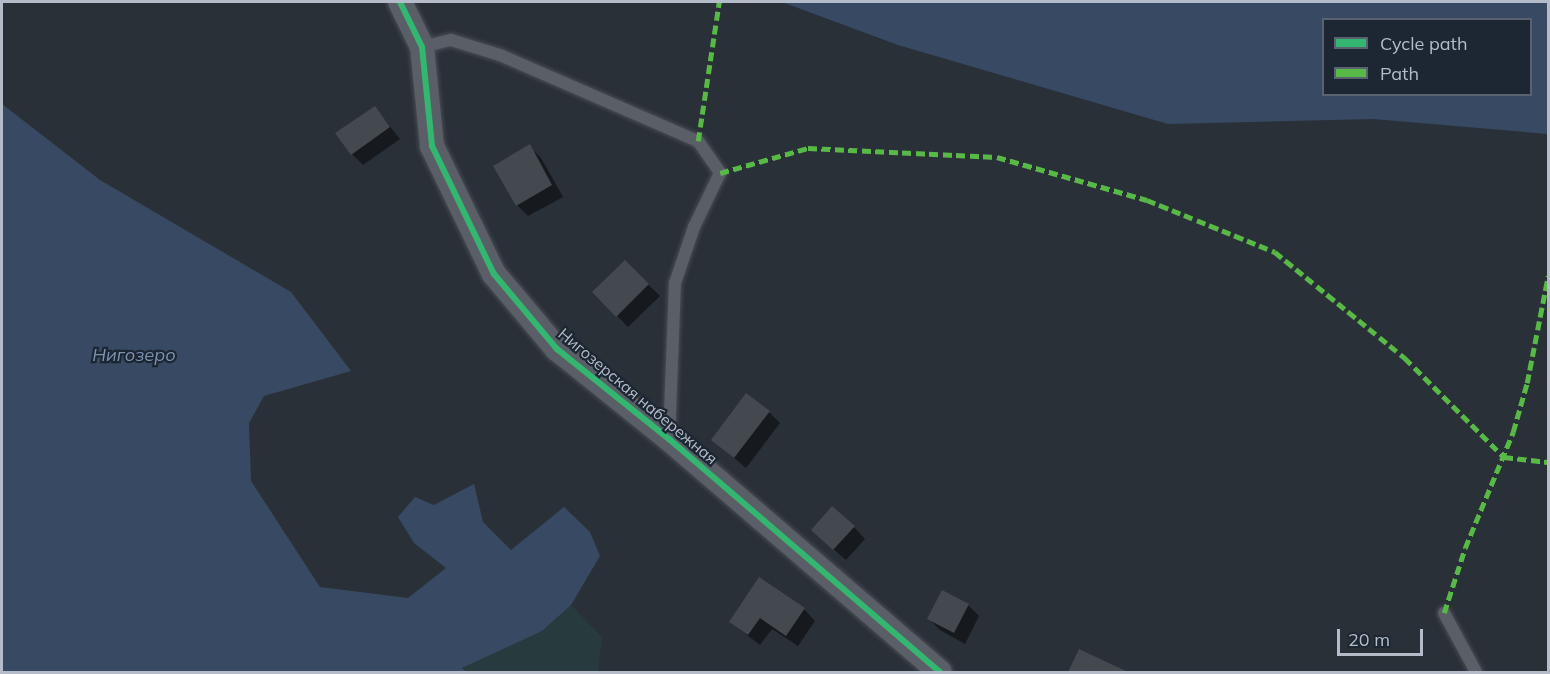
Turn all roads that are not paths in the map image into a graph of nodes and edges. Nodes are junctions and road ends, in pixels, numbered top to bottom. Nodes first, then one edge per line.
1 (400, 2) edge
2 (422, 47) junction
3 (669, 439) junction
4 (1444, 613) dead end
5 (940, 672) edge
6 (1476, 672) edge

1 - 2 street, Нигозерская набережная
2 - 3 street, Нигозерская набережная
2 - 3 lane
3 - 5 street, Нигозерская набережная
4 - 6 lane

